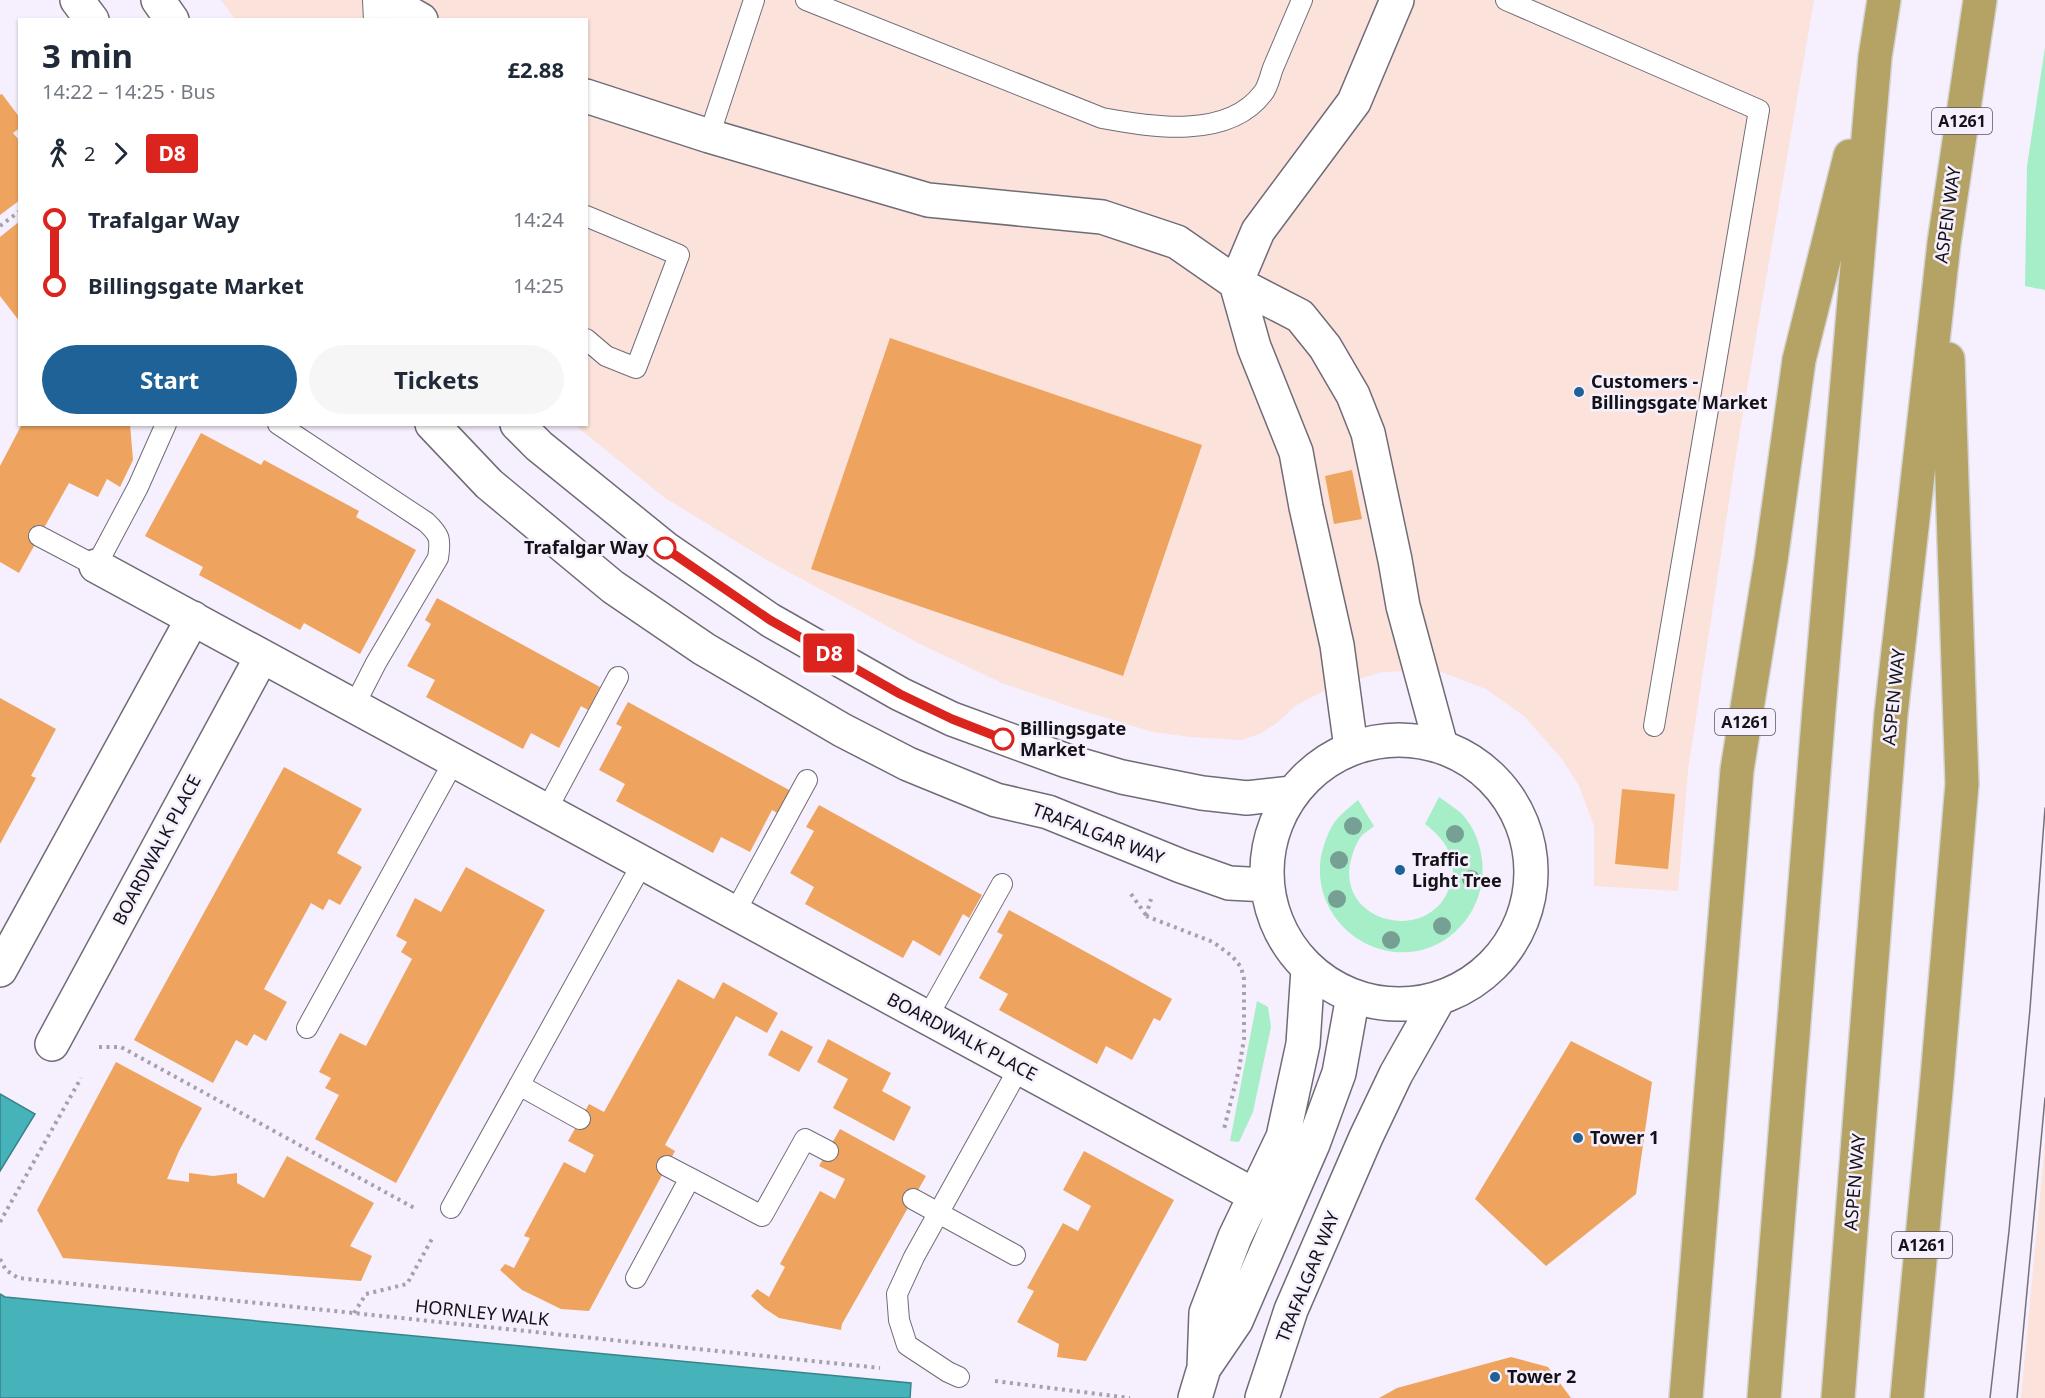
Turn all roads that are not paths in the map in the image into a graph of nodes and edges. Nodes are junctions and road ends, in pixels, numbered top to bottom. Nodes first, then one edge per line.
1 (77, 0) edge
2 (158, 0) edge
3 (374, 0) edge
4 (386, 0) edge
5 (754, 0) edge
6 (806, 0) edge
7 (1302, 0) edge
8 (1397, 0) edge
9 (1506, 0) edge
10 (1884, 0) edge
11 (1980, 0) edge
12 (90, 18) edge
13 (171, 18) edge
14 (374, 18) edge
15 (418, 18) edge
16 (1875, 57) junction
17 (588, 97) edge
18 (709, 136) junction
19 (588, 217) edge
20 (1944, 243) junction
21 (1236, 283) junction
22 (588, 341) edge
23 (165, 426) edge
24 (281, 426) edge
25 (434, 426) edge
26 (519, 426) edge
27 (39, 536) dead end
28 (96, 566) junction
29 (193, 618) junction
30 (262, 656) junction
31 (618, 677) dead end
32 (354, 706) junction
33 (1654, 726) dead end
34 (1441, 746) junction
35 (1351, 748) junction
36 (454, 761) junction
37 (807, 780) dead end
38 (1293, 793) junction
39 (546, 811) junction
40 (642, 864) junction
41 (1002, 884) dead end
42 (1267, 885) junction
43 (734, 914) junction
44 (1308, 969) junction
45 (0, 970) edge
46 (1353, 996) junction
47 (1439, 998) junction
48 (927, 1018) junction
49 (307, 1028) dead end
50 (57, 1036) road end
51 (1019, 1068) junction
52 (519, 1085) junction
53 (580, 1119) dead end
54 (828, 1151) dead end
55 (667, 1166) dead end
56 (690, 1178) junction
57 (913, 1199) dead end
58 (1269, 1203) junction
59 (939, 1213) junction
60 (446, 1216) road end
61 (1015, 1255) dead end
62 (636, 1278) dead end
63 (965, 1377) road end
64 (1200, 1383) edge
65 (1262, 1398) edge
66 (1686, 1398) edge
67 (1764, 1398) edge
68 (1838, 1398) edge
69 (1907, 1398) edge

1 - 12 street
2 - 13 street
3 - 14 lane
4 - 15 street
5 - 18 lane
6 - 7 lane
8 - 21 street
9 - 33 lane
10 - 16 highway, A1261
11 - 20 highway, ASPEN WAY / A1261
16 - 66 highway, A1261
16 - 67 highway, A1261
17 - 18 street
18 - 21 street
19 - 22 lane
20 - 68 highway, ASPEN WAY / A1261
20 - 69 highway, A1261
21 - 34 street
21 - 35 street
23 - 28 lane
24 - 32 lane
25 - 42 street, TRAFALGAR WAY
26 - 38 street
27 - 28 lane
28 - 29 street, BOARDWALK PLACE
29 - 30 street, BOARDWALK PLACE
29 - 45 street
30 - 32 street, BOARDWALK PLACE
30 - 50 street, BOARDWALK PLACE
31 - 39 lane
32 - 36 street, BOARDWALK PLACE
34 - 35 street
34 - 47 street
35 - 38 street
36 - 39 street, BOARDWALK PLACE
36 - 49 lane
37 - 43 lane
38 - 42 street
39 - 40 street, BOARDWALK PLACE
40 - 43 street, BOARDWALK PLACE
40 - 52 lane
41 - 48 lane
42 - 44 street
43 - 48 street, BOARDWALK PLACE
44 - 46 street
44 - 58 street
46 - 47 street
46 - 58 street
47 - 65 street, TRAFALGAR WAY
48 - 51 street, BOARDWALK PLACE
51 - 58 street, BOARDWALK PLACE
51 - 59 lane
52 - 53 lane
52 - 60 lane
54 - 56 lane
55 - 56 lane
56 - 62 lane
57 - 59 lane
58 - 64 street
59 - 61 lane
59 - 63 lane

